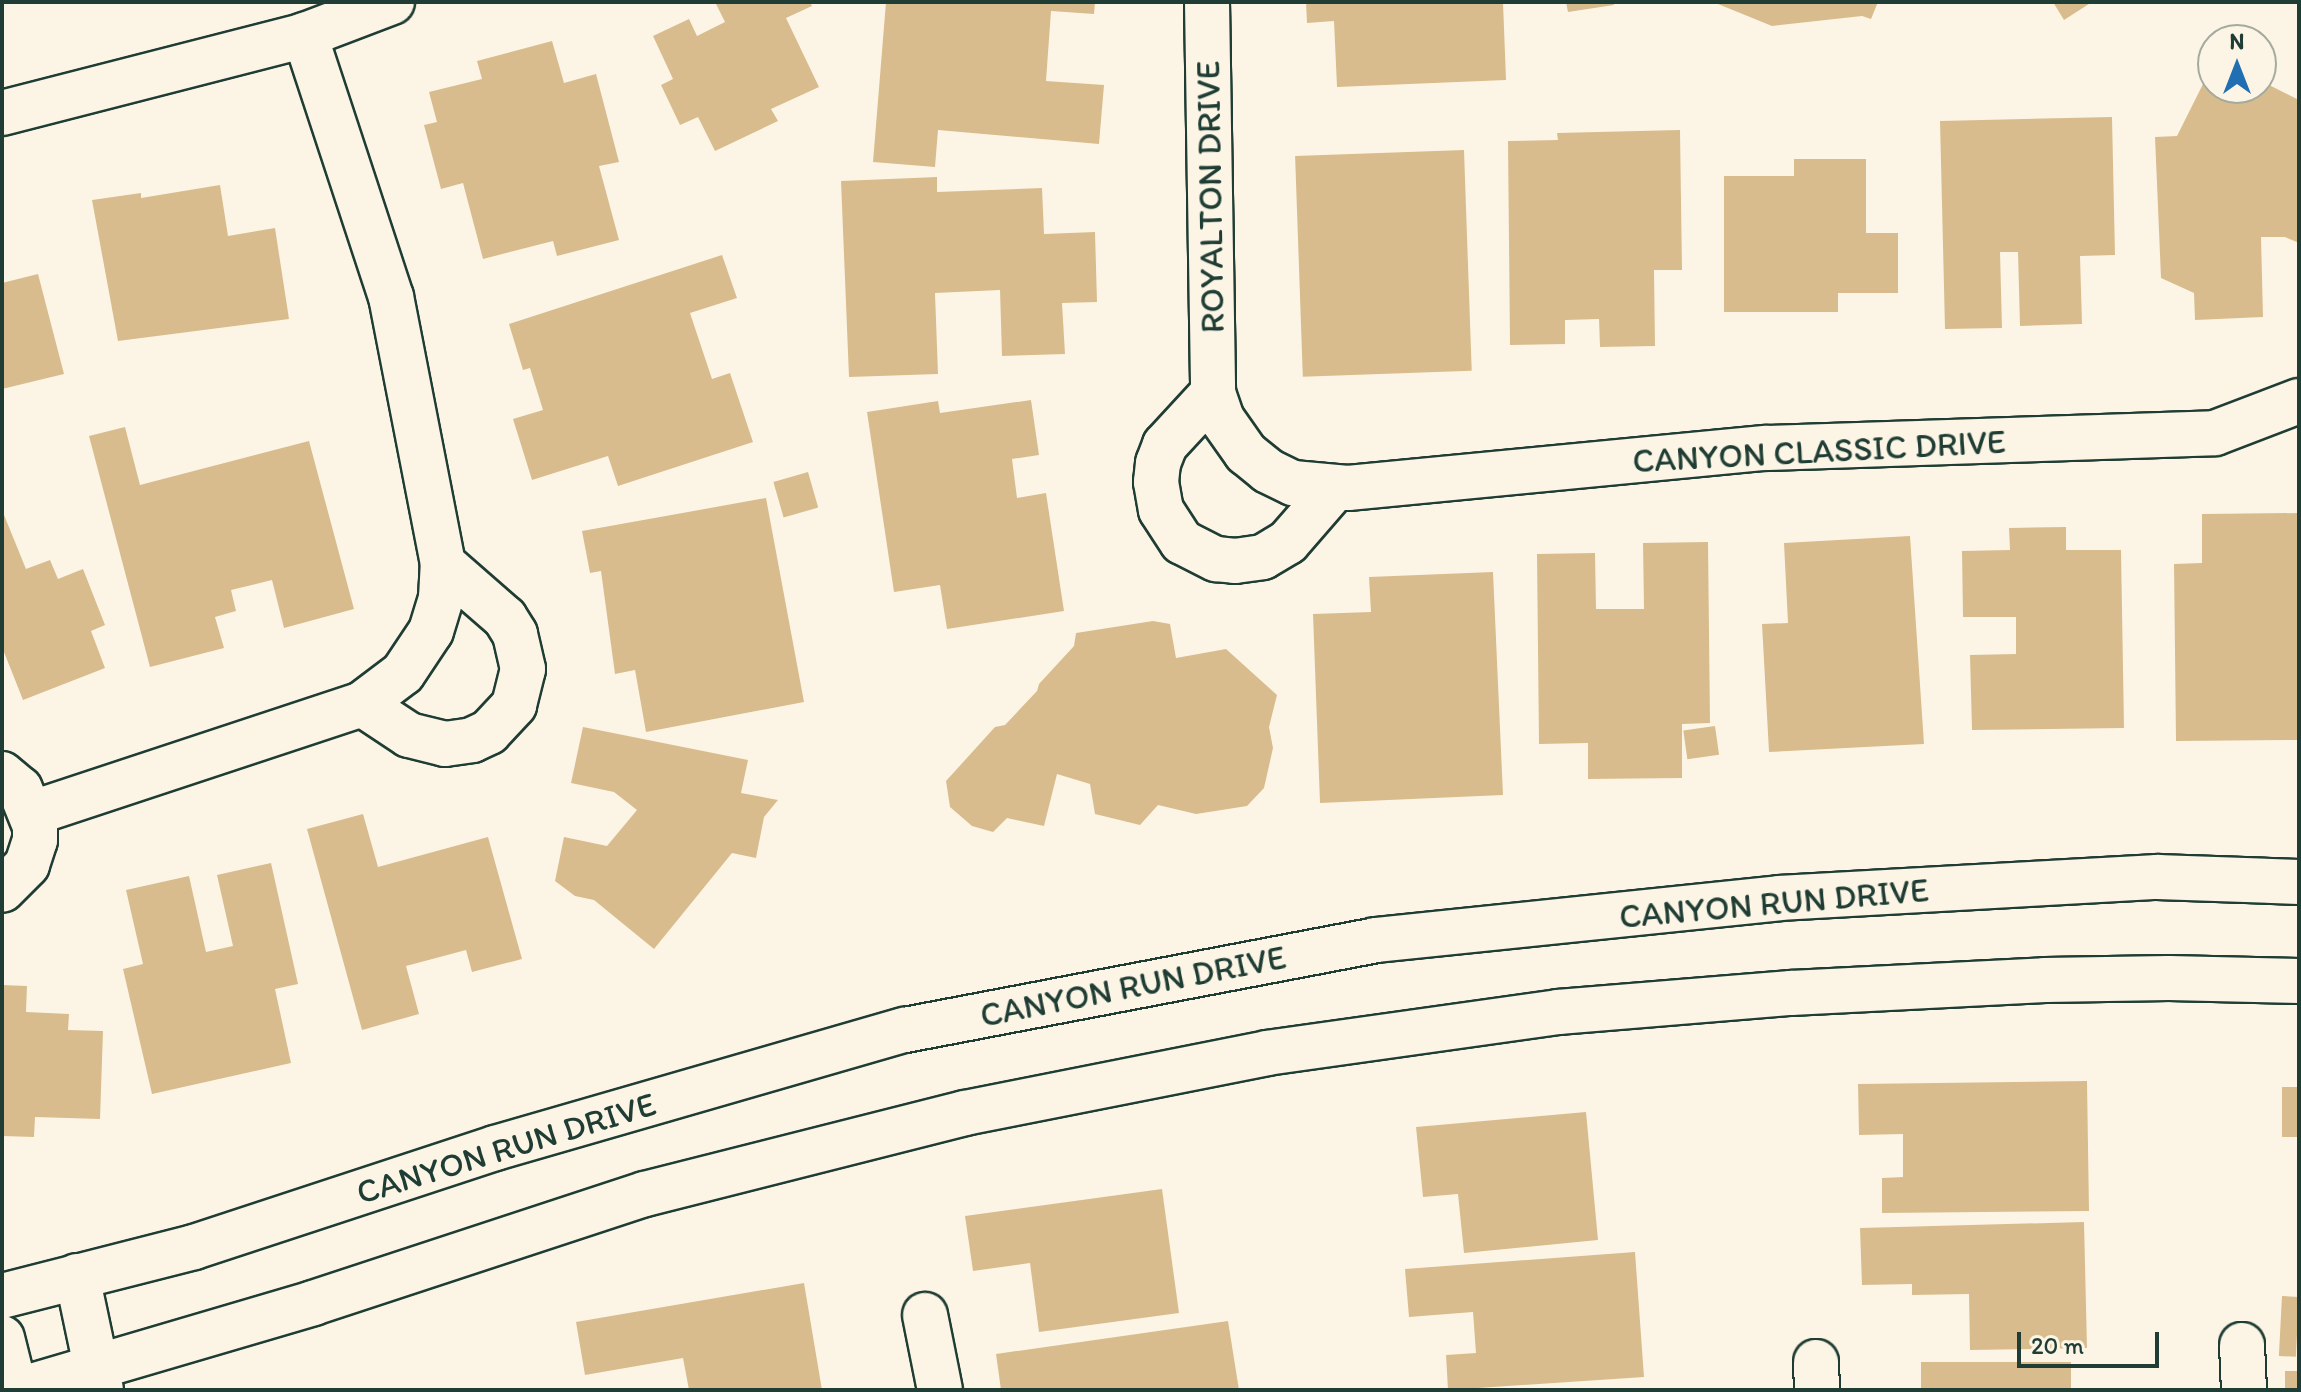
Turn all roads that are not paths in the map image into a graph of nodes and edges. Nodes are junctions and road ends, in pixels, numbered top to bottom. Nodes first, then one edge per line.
1 (392, 2) edge
2 (1207, 2) edge
3 (305, 35) junction
4 (2, 113) edge
5 (1213, 393) junction
6 (2299, 401) edge
7 (1256, 463) joint
8 (1334, 489) junction
9 (443, 564) junction
10 (362, 704) junction
11 (2, 774) edge
12 (33, 813) junction
13 (2299, 882) edge
14 (2, 890) edge
15 (2299, 981) edge
16 (77, 1276) junction
17 (2, 1296) edge
18 (925, 1315) dead end
19 (2, 1338) edge
20 (2242, 1345) dead end
21 (99, 1380) edge
22 (17, 1390) edge
23 (940, 1390) edge
24 (2244, 1390) edge

1 - 3 street
2 - 5 street, ROYALTON DRIVE
3 - 4 street
3 - 9 street
5 - 7 street, ROYALTON DRIVE
5 - 8 street
6 - 8 street, CANYON CLASSIC DRIVE
7 - 8 street, CANYON CLASSIC DRIVE
9 - 10 street
9 - 10 street
10 - 12 street
11 - 12 street
12 - 14 street
13 - 16 street, CANYON RUN DRIVE
15 - 21 street
16 - 17 street, CANYON RUN DRIVE
16 - 21 street
18 - 23 street
19 - 22 street
20 - 24 street
21 - 22 street

